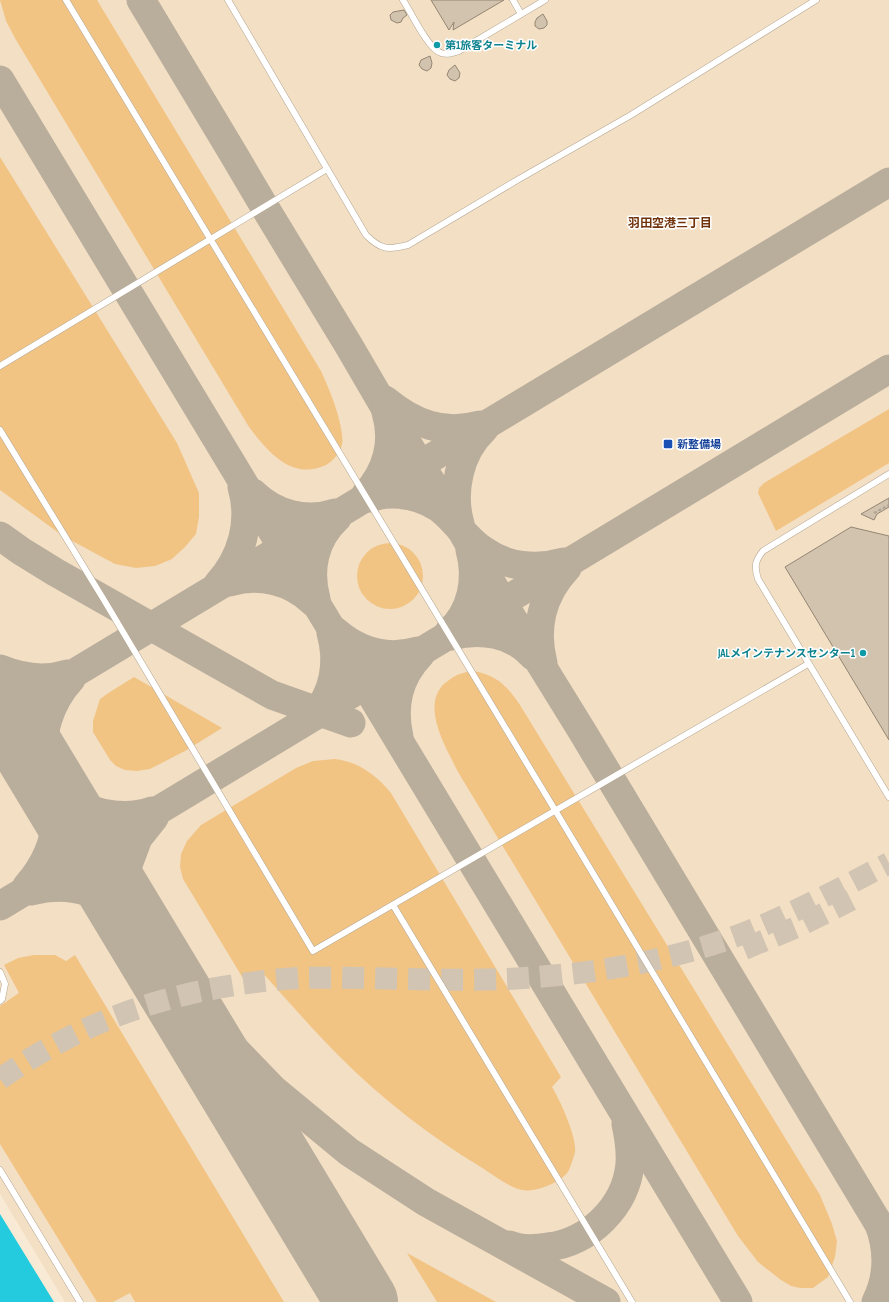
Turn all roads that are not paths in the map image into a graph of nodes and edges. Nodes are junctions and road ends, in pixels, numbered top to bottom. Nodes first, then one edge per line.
1 (66, 0) edge
2 (228, 0) edge
3 (403, 0) edge
4 (513, 0) edge
5 (545, 0) edge
6 (816, 0) edge
7 (521, 14) junction
8 (327, 169) junction
9 (211, 239) junction
10 (0, 366) edge
11 (0, 430) edge
12 (889, 474) edge
13 (808, 664) junction
14 (889, 797) edge
15 (555, 810) junction
16 (393, 905) junction
17 (0, 972) edge
18 (0, 1001) edge
19 (0, 1170) edge
20 (80, 1302) edge
21 (632, 1302) edge
22 (850, 1302) edge

1 - 9 lane
2 - 8 lane
3 - 7 lane
4 - 7 lane
5 - 7 lane
6 - 8 lane
8 - 9 lane
9 - 10 lane
9 - 15 lane
11 - 16 lane
12 - 13 lane
13 - 14 lane
13 - 15 lane
15 - 16 lane
15 - 22 lane
16 - 21 lane
17 - 18 lane
19 - 20 lane

